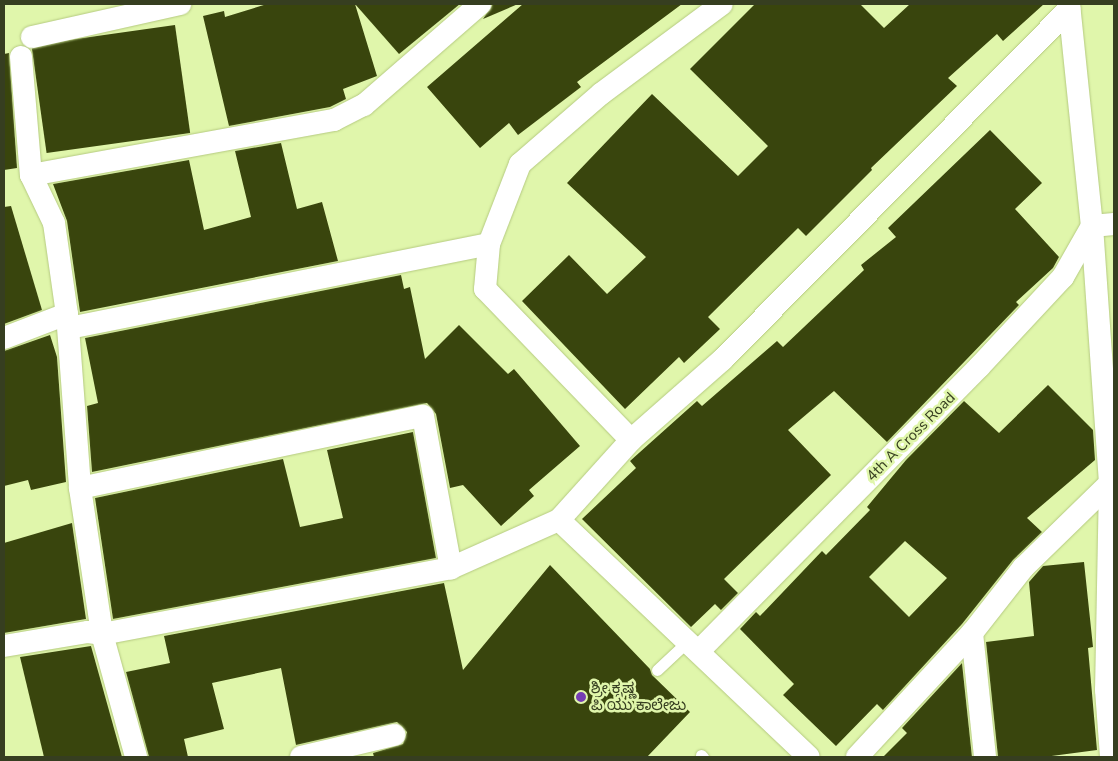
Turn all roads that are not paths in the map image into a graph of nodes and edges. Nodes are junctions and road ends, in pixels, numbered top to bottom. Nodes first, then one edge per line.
1 (180, 4) edge
2 (480, 4) edge
3 (722, 4) edge
4 (1069, 6) edge
5 (32, 37) dead end
6 (21, 57) dead end
7 (32, 175) junction
8 (1103, 225) edge
9 (489, 244) junction
10 (68, 321) junction
11 (4, 338) edge
12 (631, 440) junction
13 (1110, 483) junction
14 (80, 488) junction
15 (559, 520) junction
16 (452, 568) junction
17 (1111, 582) edge
18 (972, 633) junction
19 (102, 634) junction
20 (4, 646) edge
21 (694, 646) junction
22 (657, 670) dead end
23 (394, 735) dead end
24 (800, 754) edge
25 (136, 757) edge
26 (301, 757) edge
27 (856, 757) edge
28 (985, 757) edge
29 (1111, 757) edge

1 - 5 street
2 - 7 street
3 - 9 street
4 - 8 street
4 - 12 street
6 - 7 street
7 - 10 street
8 - 13 street
8 - 21 street, 4th A Cross Road
9 - 10 street
9 - 12 street
10 - 11 street
10 - 14 street
12 - 15 street
13 - 17 street
13 - 18 street
14 - 16 street
14 - 19 street
15 - 16 street
15 - 21 street
16 - 19 street
17 - 29 street
18 - 27 street
18 - 28 street
19 - 20 street
19 - 25 street
21 - 22 lane
21 - 24 street
23 - 26 street

